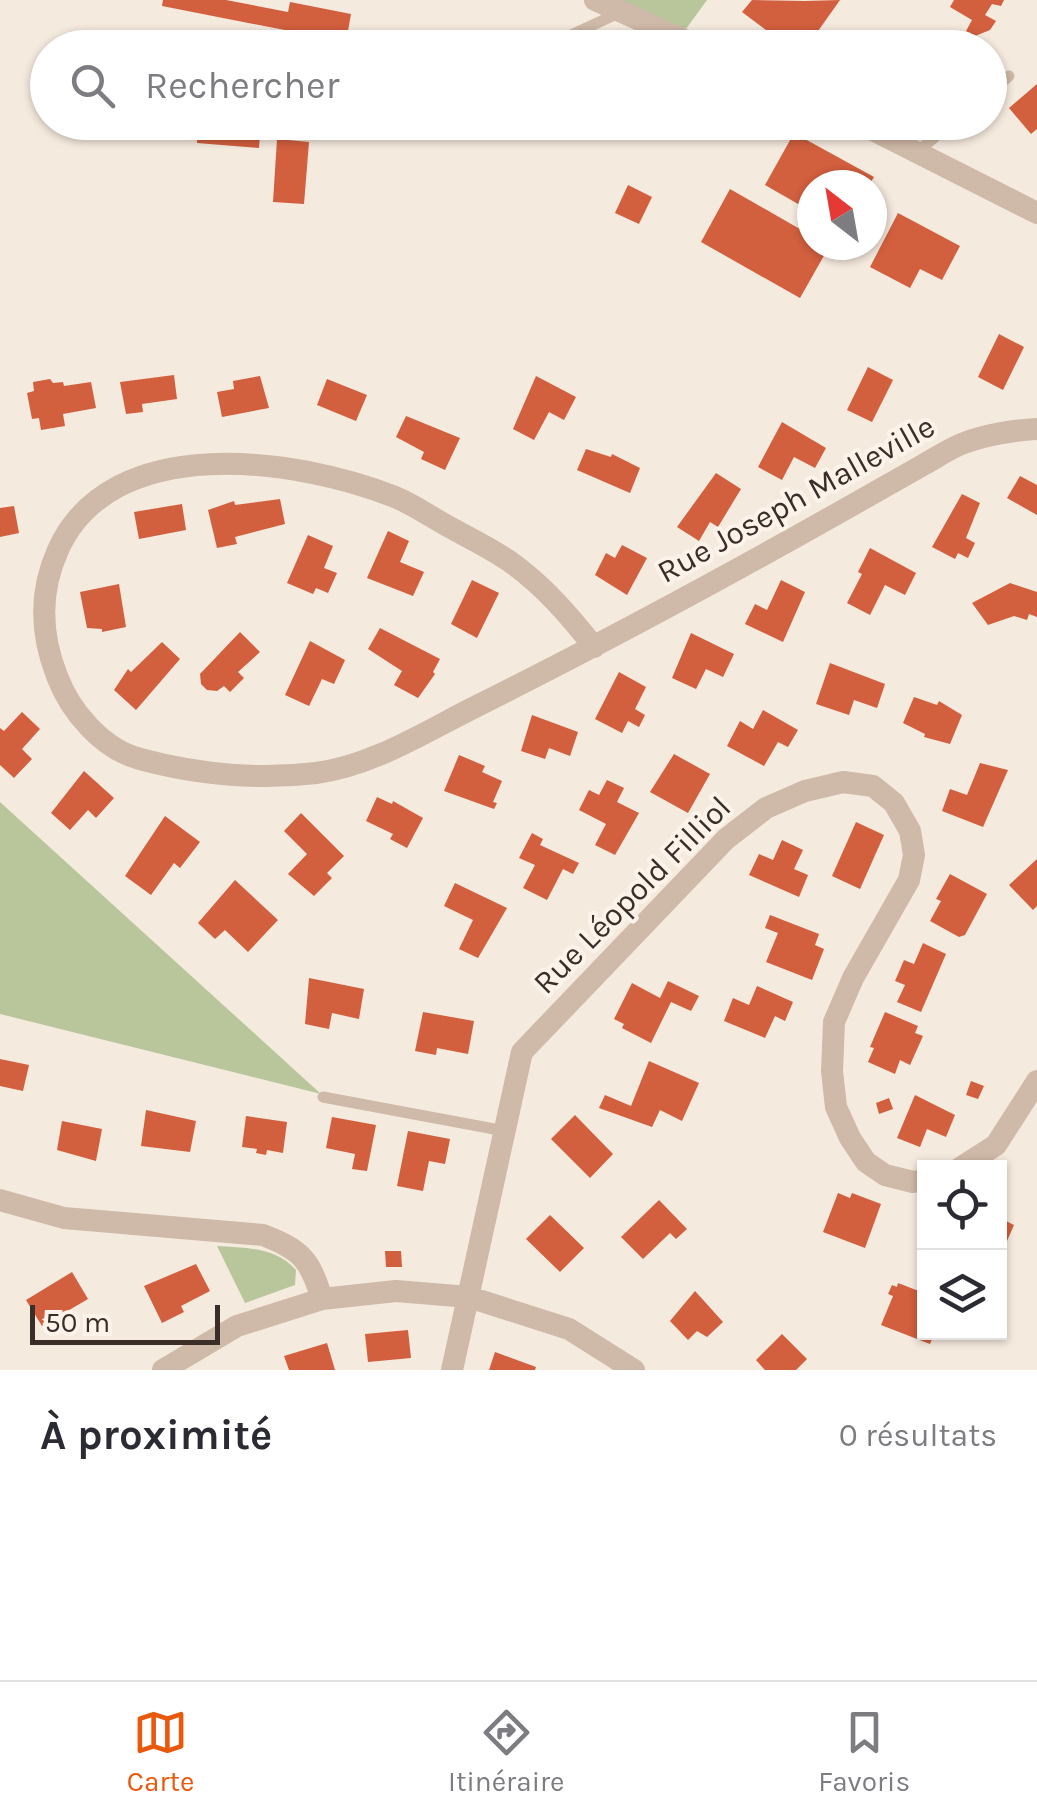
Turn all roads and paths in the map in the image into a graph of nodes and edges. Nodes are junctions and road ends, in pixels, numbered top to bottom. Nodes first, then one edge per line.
1 (594, 0) edge
2 (621, 12) junction
3 (582, 30) edge
4 (662, 30) edge
5 (1010, 76) dead end
6 (1007, 78) edge
7 (893, 140) edge
8 (931, 140) edge
9 (916, 152) junction
10 (1037, 213) edge
11 (1037, 429) edge
12 (594, 647) junction
13 (1037, 1081) edge
14 (323, 1097) dead end
15 (505, 1130) junction
16 (972, 1160) edge
17 (917, 1181) edge
18 (0, 1200) edge
19 (469, 1297) junction
20 (322, 1299) junction
21 (164, 1370) edge
22 (452, 1370) edge
23 (634, 1370) edge

1 - 2 street
2 - 3 lane
2 - 4 street
5 - 6 lane
7 - 9 street
8 - 9 lane
9 - 10 street
11 - 12 street, Rue Joseph Malleville
12 - 12 street, Rue Joseph Malleville
13 - 16 street
14 - 15 lane
15 - 17 street, Rue Léopold Filliol
15 - 19 street, Rue Léopold Filliol
18 - 20 street
19 - 20 street
19 - 22 street, Rue Léopold Filliol
19 - 23 street
20 - 21 street

